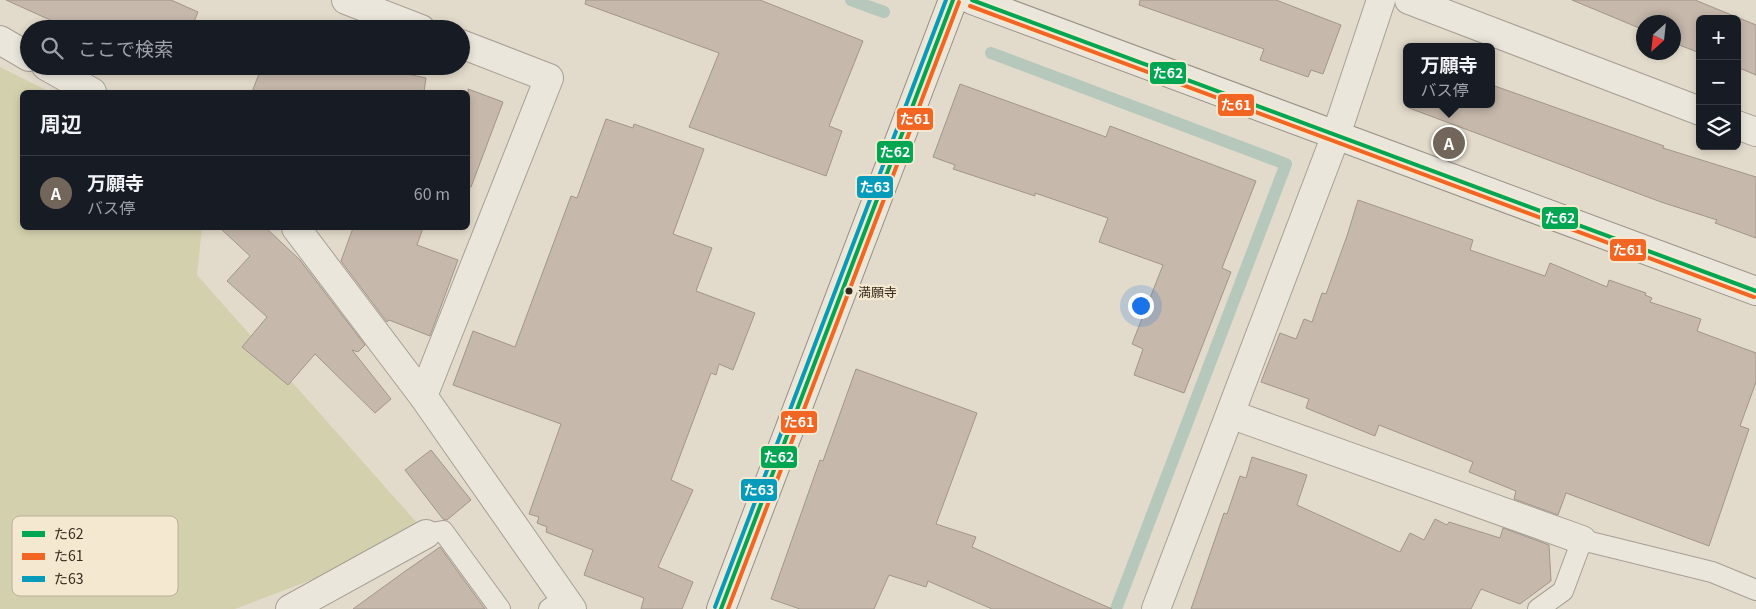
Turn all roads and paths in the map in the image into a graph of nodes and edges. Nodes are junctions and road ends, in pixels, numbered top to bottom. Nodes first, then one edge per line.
1 (346, 0) edge
2 (953, 0) edge
3 (972, 0) edge
4 (1381, 0) edge
5 (1409, 0) edge
6 (398, 20) edge
7 (0, 40) edge
8 (470, 47) edge
9 (20, 52) edge
10 (62, 75) edge
11 (88, 90) edge
12 (1696, 109) edge
13 (1741, 126) edge
14 (1756, 132) edge
15 (1336, 135) junction
16 (298, 230) edge
17 (1756, 291) edge
18 (423, 396) junction
19 (1230, 414) junction
20 (426, 534) joint
21 (1582, 540) junction
22 (1756, 590) edge
23 (562, 606) edge
24 (290, 609) edge
25 (500, 609) edge
26 (721, 609) edge
27 (1156, 609) edge
28 (1538, 609) edge

1 - 6 street
2 - 26 street
3 - 15 street
4 - 15 street
5 - 12 street
7 - 9 street
8 - 18 street
10 - 11 street
13 - 14 street
15 - 17 street
15 - 19 street
16 - 18 street
18 - 23 street
19 - 21 street
19 - 27 street
20 - 24 street
20 - 25 lane
21 - 22 lane
21 - 28 lane

